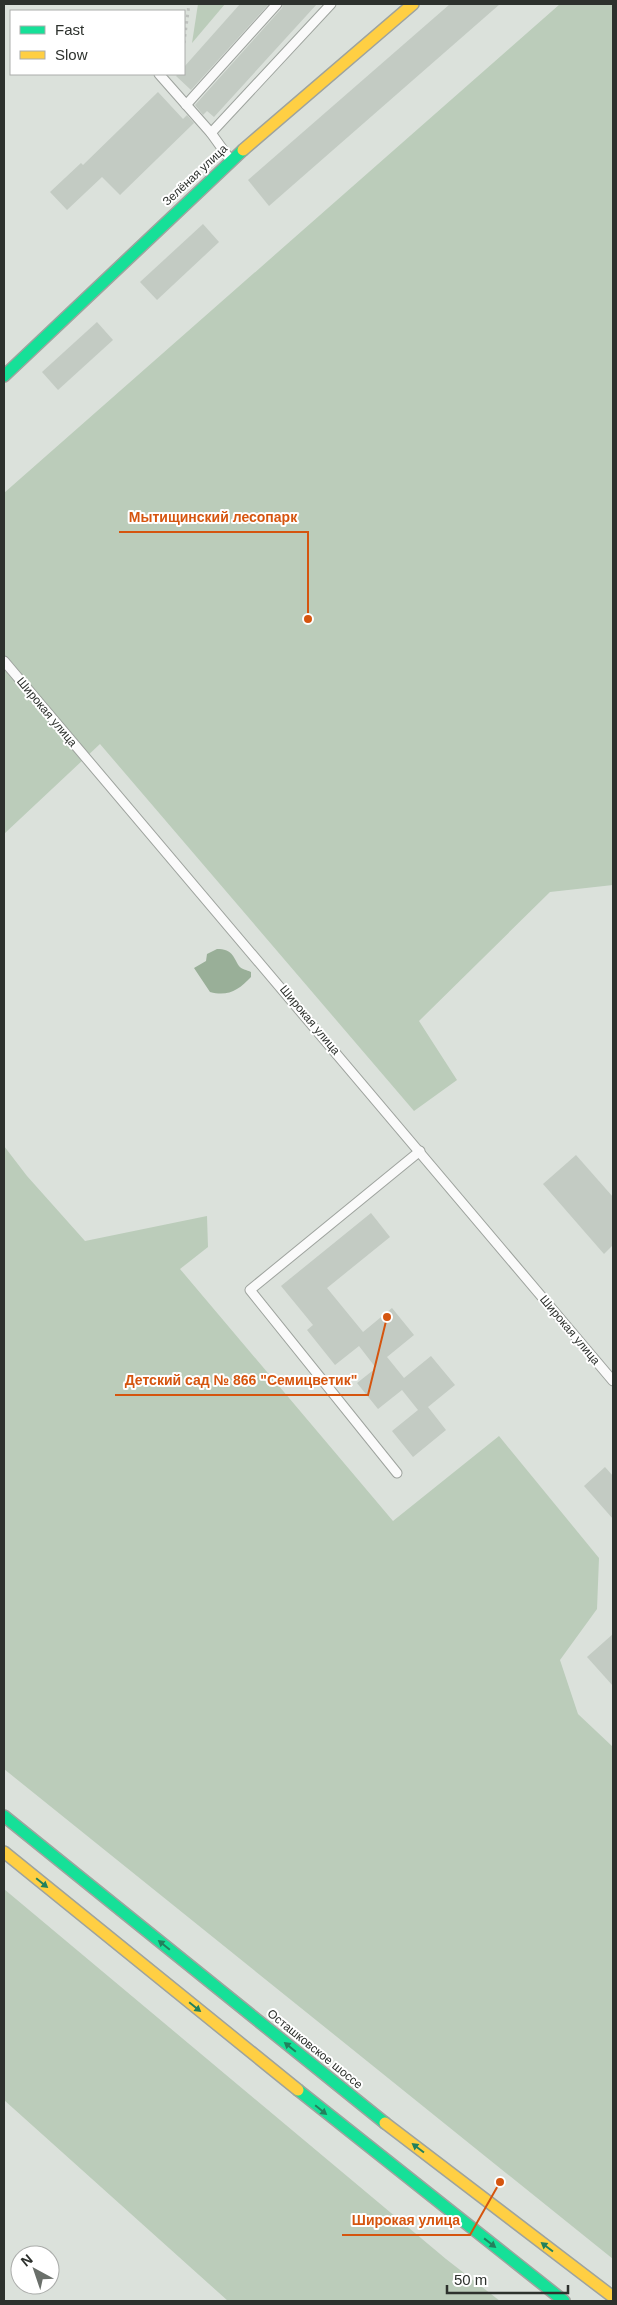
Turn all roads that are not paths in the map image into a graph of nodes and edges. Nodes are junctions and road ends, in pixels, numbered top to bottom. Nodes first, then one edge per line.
1 (277, 4) edge
2 (331, 4) edge
3 (414, 4) edge
4 (160, 75) edge
5 (186, 104) junction
6 (211, 133) junction
7 (231, 160) junction
8 (4, 376) edge
9 (4, 661) edge
10 (420, 1150) junction
11 (613, 1381) edge
12 (397, 1473) dead end
13 (4, 1816) edge
14 (4, 1852) edge
15 (613, 2297) edge
16 (564, 2301) edge

1 - 5 lane
2 - 6 lane
3 - 7 main road, Зелёная улица
4 - 5 lane
5 - 6 lane
6 - 7 lane
7 - 8 main road, Зелёная улица
9 - 10 lane, Широкая улица
10 - 11 lane, Широкая улица
10 - 12 lane
15 -> 13 main road, Осташковское шоссе
14 -> 16 main road

